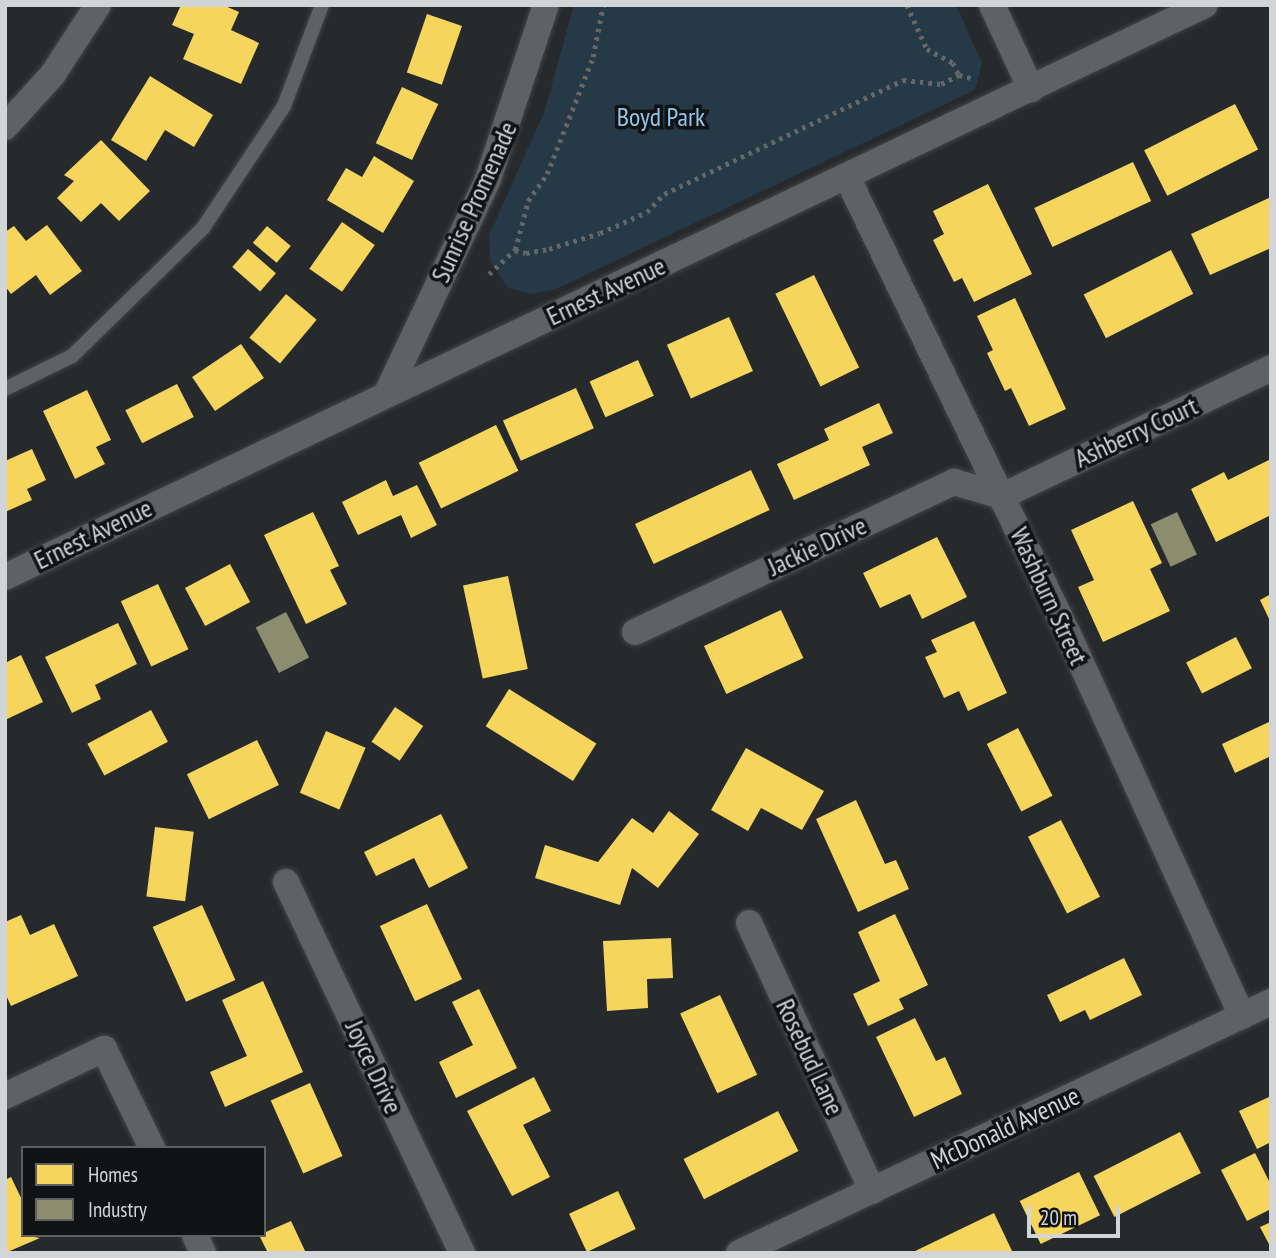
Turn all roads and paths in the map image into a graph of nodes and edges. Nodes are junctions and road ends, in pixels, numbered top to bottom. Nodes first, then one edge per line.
1 (98, 5) edge
2 (322, 5) edge
3 (546, 5) edge
4 (603, 5) edge
5 (907, 5) edge
6 (992, 5) edge
7 (1205, 5) edge
8 (959, 75) junction
9 (971, 78) dead end
10 (1031, 89) junction
11 (5, 127) edge
12 (848, 179) junction
13 (514, 250) junction
14 (489, 274) dead end
15 (1271, 368) edge
16 (5, 389) edge
17 (387, 393) junction
18 (1002, 496) junction
19 (5, 576) edge
20 (635, 632) dead end
21 (286, 882) dead end
22 (749, 923) dead end
23 (1271, 1002) edge
24 (1242, 1016) junction
25 (5, 1096) edge
26 (151, 1146) edge
27 (872, 1191) junction
28 (196, 1237) edge
29 (203, 1253) edge
30 (462, 1253) edge
31 (739, 1253) edge

1 - 11 street
2 - 16 lane
3 - 17 street, Sunrise Promenade
4 - 13 path
5 - 8 path
6 - 10 street
7 - 10 street, Ernest Avenue
8 - 9 path
8 - 13 path
10 - 12 street, Ernest Avenue
12 - 17 street, Ernest Avenue
12 - 18 street, Washburn Street
13 - 14 path
15 - 18 street, Ashberry Court
17 - 19 street, Ernest Avenue
18 - 20 street, Jackie Drive
18 - 24 street, Washburn Street
21 - 30 street, Joyce Drive
22 - 27 street, Rosebud Lane
23 - 24 street, McDonald Avenue
24 - 27 street, McDonald Avenue
25 - 26 street
27 - 31 street, McDonald Avenue
28 - 29 street

